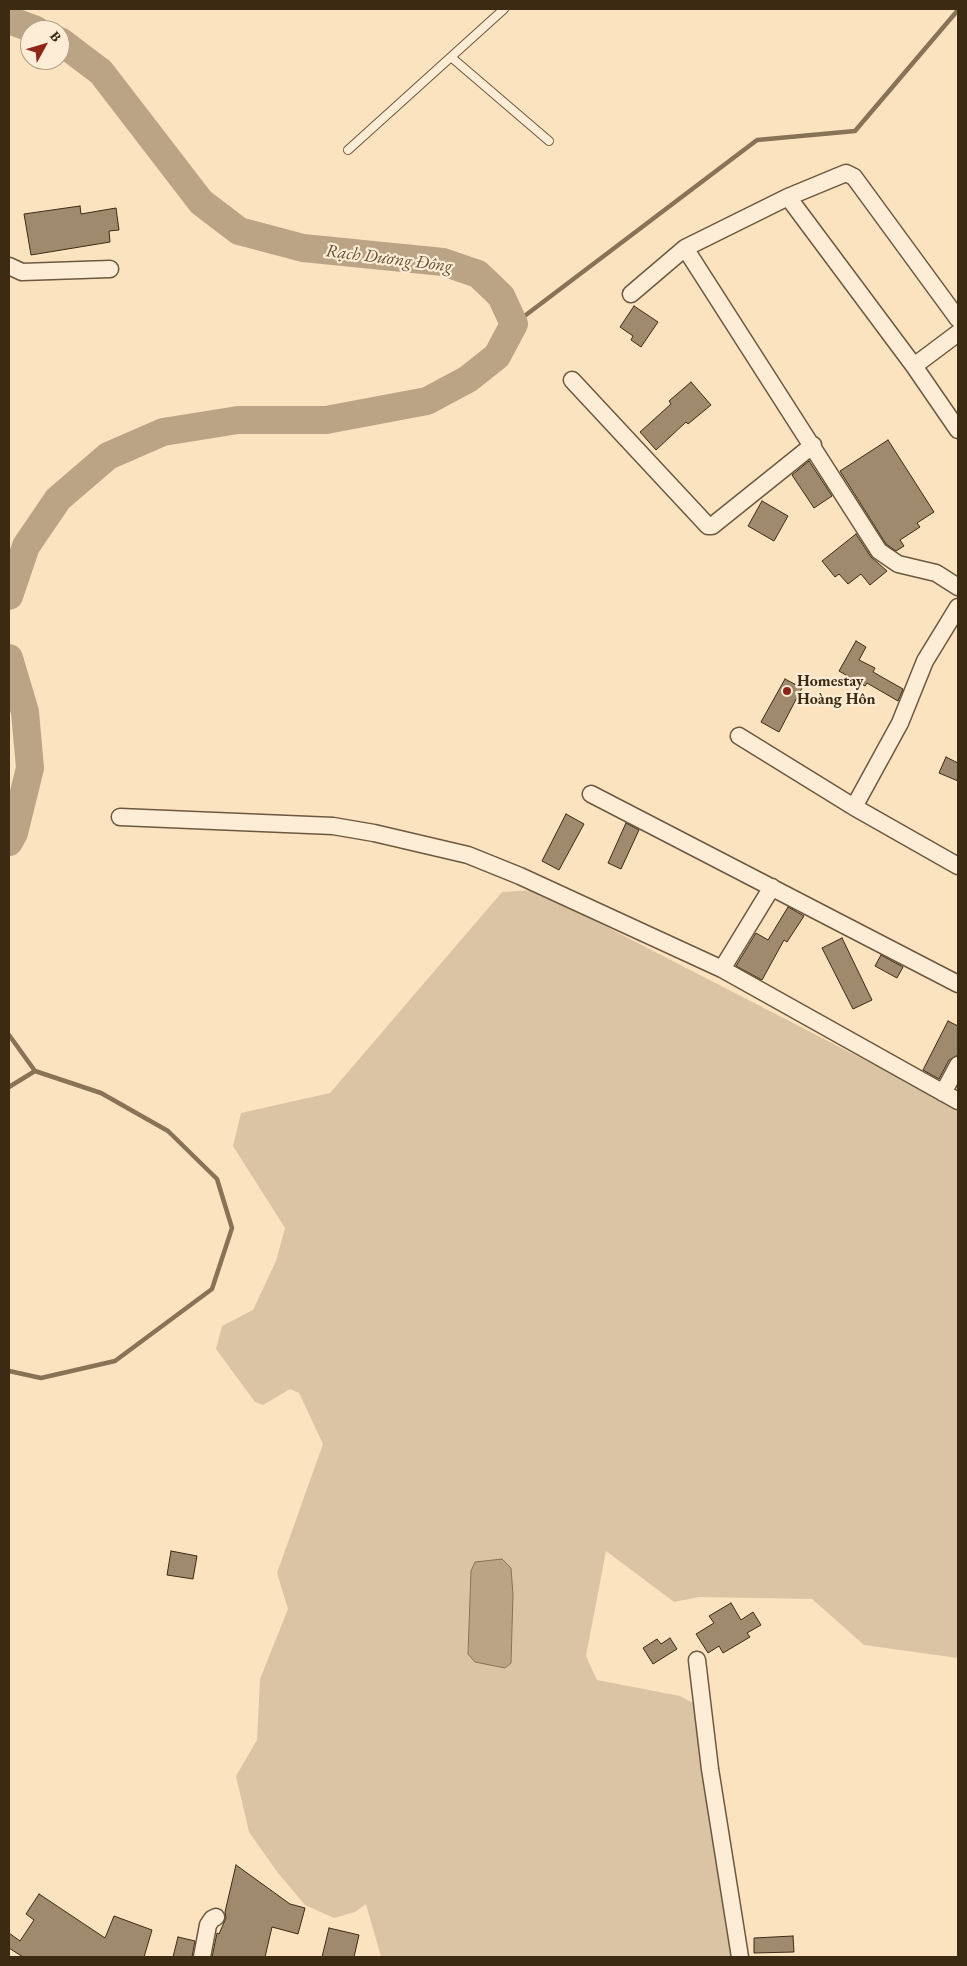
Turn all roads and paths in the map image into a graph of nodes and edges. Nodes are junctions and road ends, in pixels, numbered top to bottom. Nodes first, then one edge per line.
1 (504, 9) edge
2 (451, 57) junction
3 (549, 141) dead end
4 (348, 150) dead end
5 (788, 197) junction
6 (685, 248) junction
7 (9, 266) edge
8 (110, 268) dead end
9 (631, 294) dead end
10 (958, 320) edge
11 (958, 333) edge
12 (914, 366) junction
13 (572, 380) dead end
14 (958, 430) edge
15 (813, 445) junction
16 (958, 587) edge
17 (958, 607) edge
18 (739, 736) dead end
19 (591, 794) dead end
20 (854, 807) junction
21 (120, 817) dead end
22 (958, 866) edge
23 (772, 887) junction
24 (722, 969) junction
25 (958, 984) edge
26 (958, 1065) edge
27 (943, 1093) junction
28 (958, 1101) edge
29 (697, 1660) dead end
30 (216, 1917) dead end
31 (202, 1957) edge
32 (740, 1957) edge

1 - 2 lane
2 - 3 lane
2 - 4 lane
5 - 6 street
5 - 10 street
5 - 12 street
6 - 9 street
6 - 15 street
7 - 8 street
11 - 12 street
12 - 14 street
13 - 15 street
15 - 16 street
17 - 20 street
18 - 20 street
19 - 23 street
20 - 22 street
21 - 24 street
23 - 24 street
23 - 25 street
24 - 27 street
26 - 27 street
27 - 28 street
29 - 32 street
30 - 31 street

